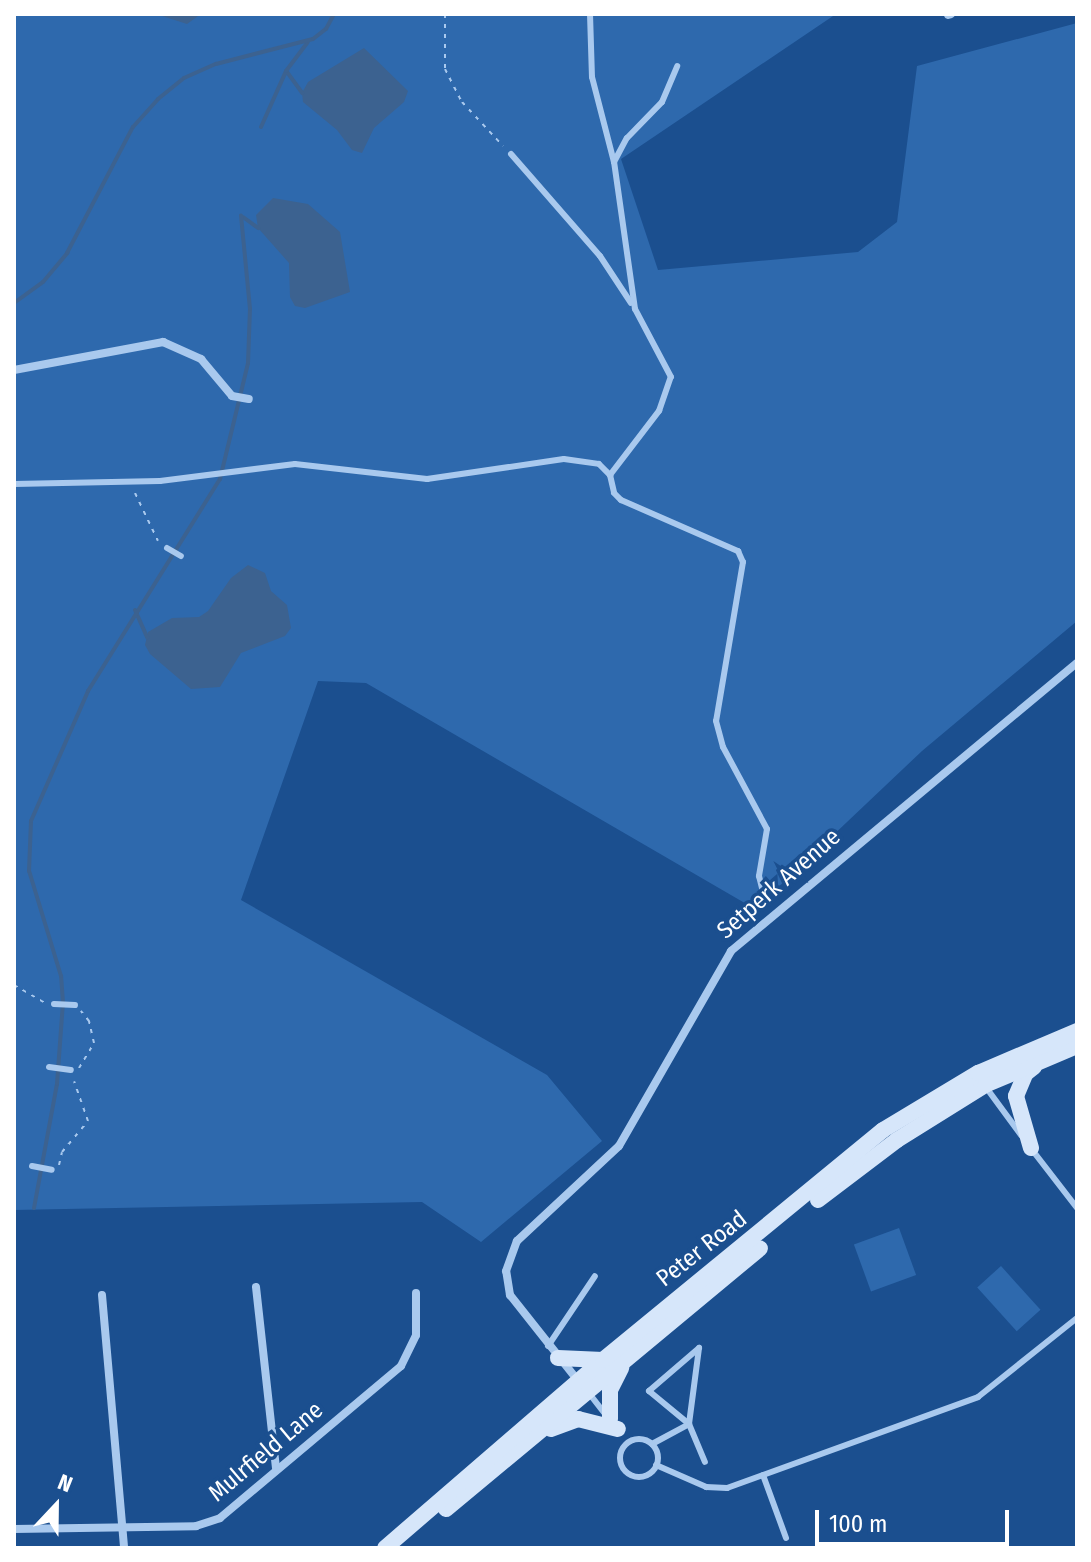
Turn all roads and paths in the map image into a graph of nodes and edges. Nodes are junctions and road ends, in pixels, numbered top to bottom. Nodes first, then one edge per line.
1 (445, 14) edge
2 (590, 14) edge
3 (677, 66) dead end
4 (511, 154) joint
5 (614, 162) junction
6 (635, 309) junction
7 (14, 370) edge
8 (249, 399) dead end
9 (610, 475) junction
10 (130, 481) junction
11 (14, 484) edge
12 (164, 546) joint
13 (181, 556) dead end
14 (1077, 663) edge
15 (765, 900) dead end
16 (14, 985) edge
17 (38, 1002) dead end
18 (54, 1004) dead end
19 (73, 1005) joint
20 (1077, 1031) edge
21 (1077, 1046) edge
22 (1052, 1055) junction
23 (49, 1067) dead end
24 (69, 1070) junction
25 (981, 1079) junction
26 (1031, 1148) junction
27 (32, 1166) dead end
28 (51, 1170) joint
29 (1077, 1208) edge
30 (595, 1276) dead end
31 (256, 1287) dead end
32 (416, 1293) dead end
33 (102, 1295) dead end
34 (1077, 1318) edge
35 (553, 1352) junction
36 (603, 1360) junction
37 (627, 1360) junction
38 (583, 1386) junction
39 (689, 1424) junction
40 (619, 1430) junction
41 (533, 1438) junction
42 (652, 1444) junction
43 (705, 1462) dead end
44 (656, 1465) junction
45 (276, 1468) junction
46 (763, 1475) junction
47 (123, 1528) junction
48 (14, 1529) edge
49 (786, 1538) dead end
50 (124, 1548) edge
51 (385, 1548) edge
52 (398, 1548) edge

1 - 4 path
2 - 5 lane
3 - 5 lane
4 - 6 lane
5 - 6 lane
6 - 9 lane
7 - 8 street
9 - 10 lane
9 - 15 lane
10 - 11 lane
10 - 12 path
12 - 13 lane
14 - 35 street, Setperk Avenue
16 - 17 path
18 - 19 lane
19 - 24 path
20 - 25 main road, Peter Road
21 - 22 main road, Peter Road
22 - 25 main road, Peter Road
22 - 26 main road
23 - 24 lane
24 - 28 path
25 - 26 lane
25 - 36 main road, Peter Road
25 - 37 main road, Peter Road
26 - 29 lane
27 - 28 lane
30 - 35 lane
31 - 45 street
32 - 45 street, Mulrfield Lane
33 - 47 street
34 - 46 lane
35 - 36 main road
35 - 38 street
36 - 38 main road, Peter Road
37 - 38 main road, Peter Road
37 - 40 main road
38 - 40 lane
38 - 41 main road, Peter Road
38 - 51 main road, Peter Road
39 - 39 lane
39 - 42 lane
39 - 43 lane
40 - 41 main road
40 - 42 lane
40 - 44 lane
41 - 52 main road, Peter Road
42 - 44 lane
44 - 46 lane
45 - 47 street, Mulrfield Lane
46 - 49 lane
47 - 48 street, Mulrfield Lane
47 - 50 street

